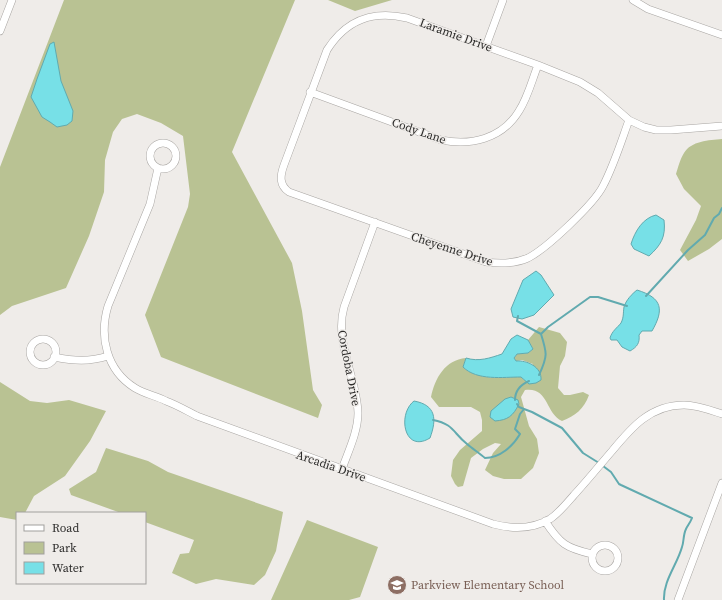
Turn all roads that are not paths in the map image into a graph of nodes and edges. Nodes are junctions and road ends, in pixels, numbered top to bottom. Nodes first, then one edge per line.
1 (12, 0) edge
2 (503, 0) edge
3 (633, 0) edge
4 (0, 31) edge
5 (722, 35) edge
6 (486, 46) junction
7 (538, 65) junction
8 (310, 92) junction
9 (629, 120) junction
10 (722, 126) edge
11 (158, 168) dead end
12 (282, 185) joint
13 (375, 222) junction
14 (108, 356) junction
15 (54, 357) dead end
16 (722, 414) edge
17 (342, 469) junction
18 (722, 483) edge
19 (545, 521) junction
20 (592, 554) dead end
21 (678, 600) edge

1 - 4 street
2 - 6 street
3 - 5 street
6 - 7 street, Laramie Drive
6 - 8 street, Laramie Drive
7 - 8 street, Cody Lane
7 - 9 street, Laramie Drive
8 - 12 street, Laramie Drive
9 - 10 street, Laramie Drive
9 - 13 street, Cheyenne Drive
11 - 14 street, Arcadia Drive
12 - 13 street, Cheyenne Drive
13 - 17 street, Cordoba Drive
14 - 15 street
14 - 17 street, Arcadia Drive
16 - 19 street, Arcadia Drive
17 - 19 street, Arcadia Drive
18 - 21 street
19 - 20 street

